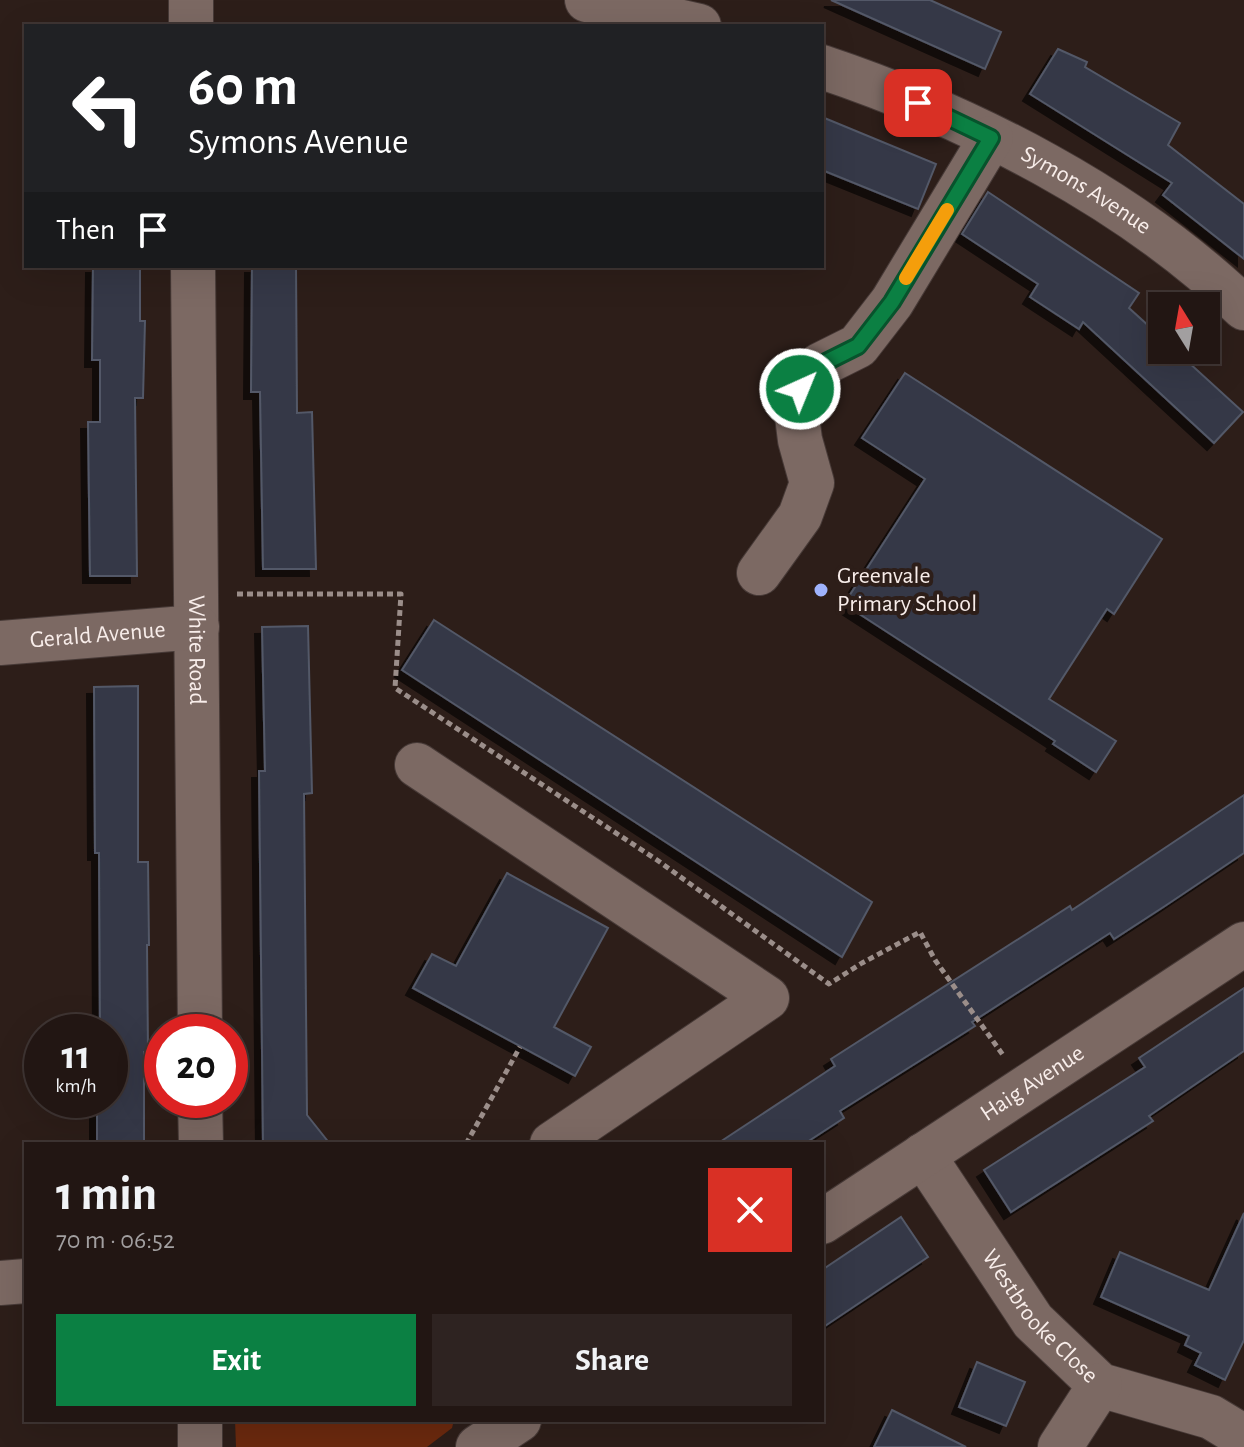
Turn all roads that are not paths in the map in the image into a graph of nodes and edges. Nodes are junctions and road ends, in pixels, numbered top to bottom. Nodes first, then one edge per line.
1 (191, 0) edge
2 (587, 0) edge
3 (191, 24) edge
4 (690, 24) edge
5 (824, 68) edge
6 (991, 138) junction
7 (193, 268) edge
8 (1244, 308) edge
9 (759, 573) dead end
10 (196, 610) junction
11 (0, 643) edge
12 (417, 765) dead end
13 (1244, 944) edge
14 (200, 1014) edge
15 (200, 1118) edge
16 (201, 1142) edge
17 (555, 1142) edge
18 (923, 1155) junction
19 (824, 1221) edge
20 (24, 1281) edge
21 (0, 1283) edge
22 (1100, 1385) junction
23 (200, 1422) edge
24 (1244, 1437) edge
25 (200, 1447) edge
26 (1060, 1447) edge

1 - 3 street
2 - 4 street
5 - 6 street, Symons Avenue
6 - 8 street, Symons Avenue
6 - 9 street
7 - 10 street, White Road
10 - 11 street, Gerald Avenue
10 - 14 street, White Road
12 - 17 street
13 - 18 street, Haig Avenue
15 - 16 street
18 - 19 street, Haig Avenue
18 - 22 street, Westbrooke Close
20 - 21 street
22 - 24 street, Westbrooke Close
22 - 26 street
23 - 25 street

